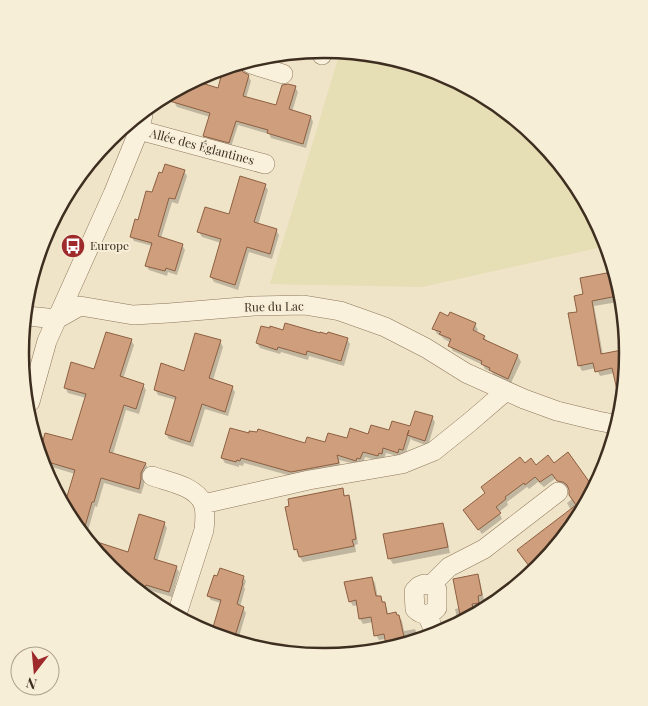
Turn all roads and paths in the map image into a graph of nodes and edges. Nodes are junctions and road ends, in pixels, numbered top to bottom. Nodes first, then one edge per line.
1 (256, 66) edge
2 (283, 74) dead end
3 (141, 122) edge
4 (265, 164) dead end
5 (31, 316) edge
6 (57, 319) junction
7 (506, 391) junction
8 (32, 396) edge
9 (611, 423) edge
10 (152, 476) dead end
11 (558, 492) dead end
12 (203, 504) junction
13 (178, 610) edge
14 (433, 628) edge

1 - 2 street
3 - 4 street, Allée des Églantines
3 - 6 street
5 - 6 street
6 - 7 street, Rue du Lac
6 - 8 street
7 - 9 street, Rue du Lac
7 - 12 street
10 - 12 street
11 - 14 street
12 - 13 street

